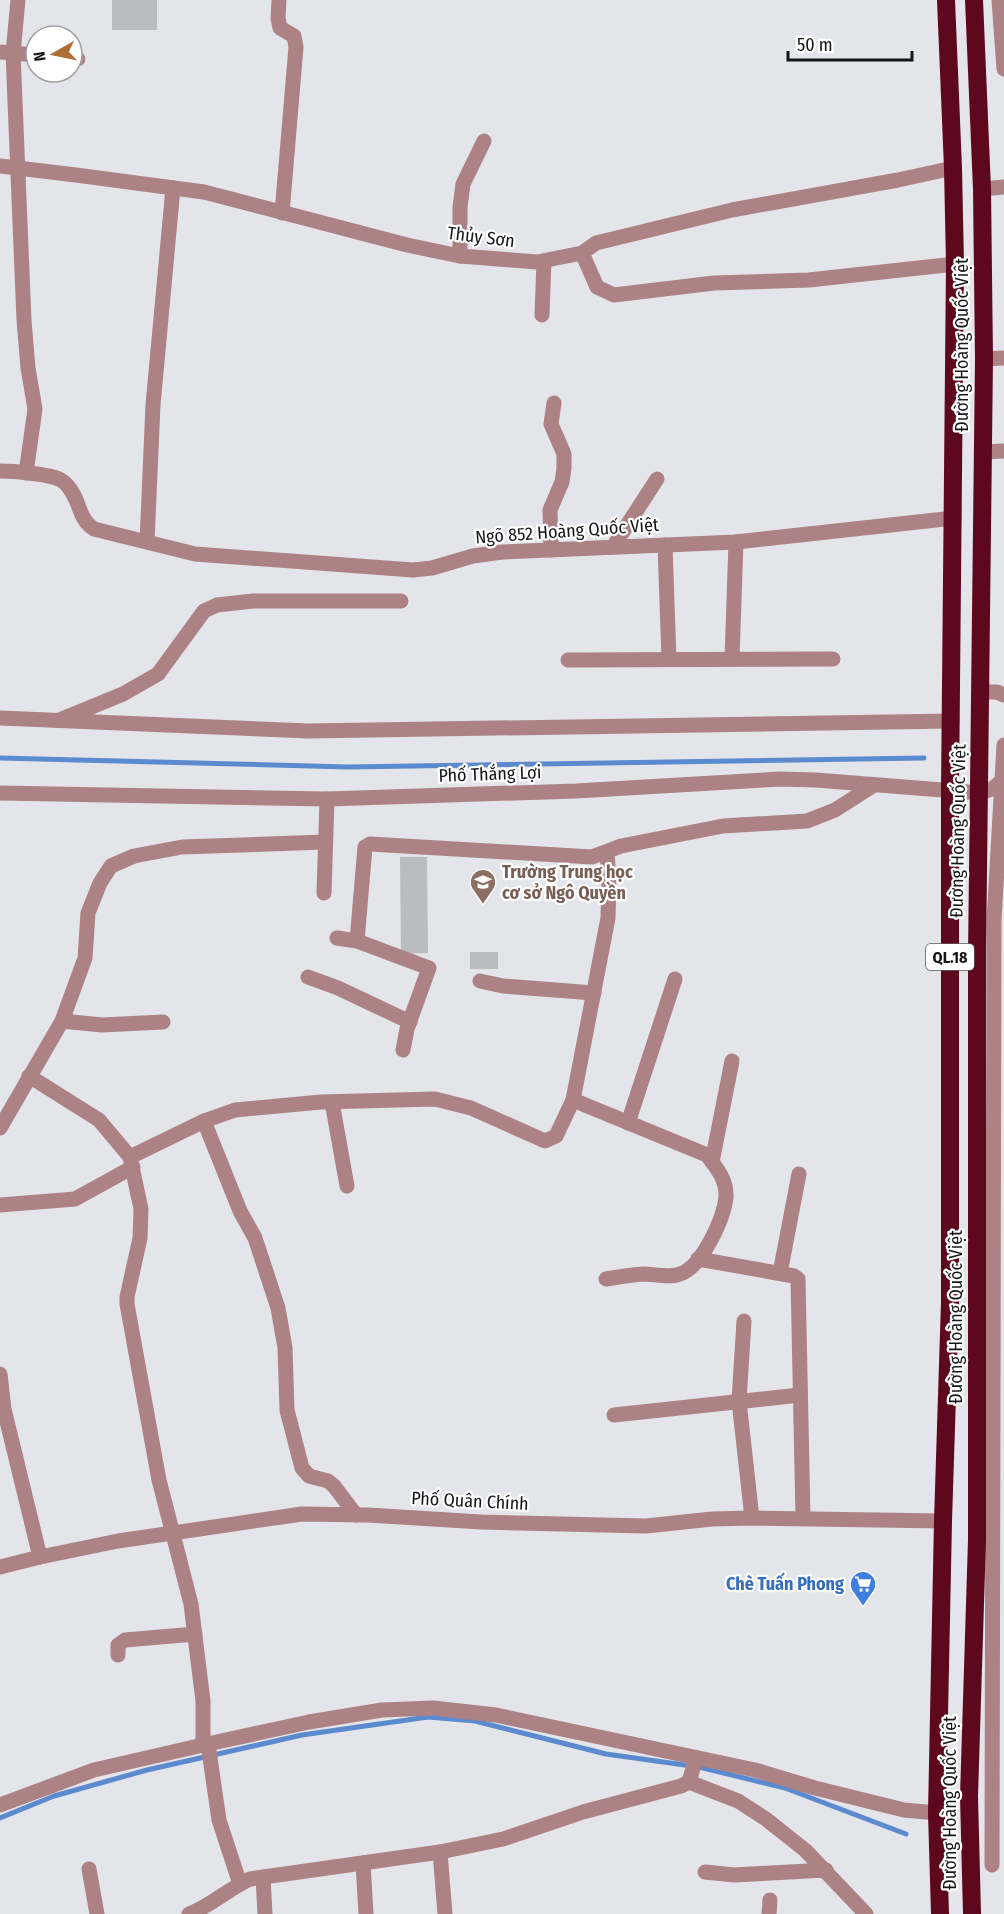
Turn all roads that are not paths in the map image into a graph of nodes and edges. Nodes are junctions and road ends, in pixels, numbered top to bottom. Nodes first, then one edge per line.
1 (18, 0) edge
2 (279, 0) edge
3 (946, 0) edge
4 (974, 0) edge
5 (999, 0) edge
6 (6, 52) edge
7 (24, 54) edge
8 (1004, 69) edge
9 (484, 141) dead end
10 (0, 166) edge
11 (18, 168) junction
12 (953, 168) junction
13 (1004, 187) edge
14 (172, 188) junction
15 (982, 189) junction
16 (282, 213) junction
17 (582, 253) junction
18 (460, 256) junction
19 (544, 261) junction
20 (955, 264) junction
21 (542, 315) dead end
22 (1004, 358) edge
23 (984, 359) junction
24 (554, 403) dead end
25 (1004, 451) edge
26 (983, 452) junction
27 (0, 471) edge
28 (26, 473) junction
29 (657, 479) dead end
30 (954, 518) junction
31 (147, 542) junction
32 (736, 542) junction
33 (665, 544) junction
34 (613, 547) junction
35 (551, 550) junction
36 (401, 601) dead end
37 (669, 659) junction
38 (732, 659) junction
39 (833, 659) dead end
40 (568, 660) dead end
41 (981, 692) junction
42 (1004, 695) edge
43 (0, 718) edge
44 (57, 721) junction
45 (952, 721) junction
46 (1004, 745) edge
47 (1003, 780) edge
48 (874, 785) junction
49 (950, 790) junction
50 (0, 793) edge
51 (980, 793) junction
52 (327, 799) junction
53 (325, 842) junction
54 (607, 853) junction
55 (324, 893) dead end
56 (337, 938) dead end
57 (357, 941) junction
58 (992, 955) edge
59 (308, 977) dead end
60 (675, 979) dead end
61 (480, 981) dead end
62 (594, 993) junction
63 (62, 1021) junction
64 (163, 1022) dead end
65 (410, 1022) junction
66 (403, 1050) dead end
67 (732, 1061) dead end
68 (29, 1076) junction
69 (573, 1100) junction
70 (332, 1102) junction
71 (204, 1121) junction
72 (628, 1123) junction
73 (0, 1128) edge
74 (131, 1162) junction
75 (712, 1162) junction
76 (799, 1174) dead end
77 (347, 1186) dead end
78 (0, 1205) edge
79 (698, 1259) junction
80 (780, 1273) junction
81 (606, 1279) dead end
82 (744, 1321) dead end
83 (0, 1374) edge
84 (800, 1395) junction
85 (739, 1401) junction
86 (614, 1415) dead end
87 (356, 1515) junction
88 (752, 1518) junction
89 (803, 1518) junction
90 (943, 1521) junction
91 (174, 1532) junction
92 (991, 1538) edge
93 (39, 1557) junction
94 (0, 1567) edge
95 (195, 1634) junction
96 (118, 1655) dead end
97 (208, 1750) junction
98 (693, 1768) junction
99 (969, 1796) junction
100 (998, 1798) edge
101 (0, 1805) edge
102 (937, 1813) junction
103 (440, 1852) junction
104 (363, 1863) junction
105 (998, 1864) edge
106 (89, 1869) dead end
107 (969, 1869) junction
108 (826, 1870) junction
109 (705, 1872) dead end
110 (263, 1877) junction
111 (240, 1884) junction
112 (97, 1914) edge
113 (189, 1914) edge
114 (265, 1914) edge
115 (366, 1914) edge
116 (445, 1914) edge
117 (866, 1914) edge
118 (940, 1914) edge
119 (972, 1914) edge

1 - 6 street
2 - 16 street
3 - 12 highway, Đường Hoàng Quốc Việt / QL.18
4 - 15 highway, Đường Hoàng Quốc Việt / QL.18
5 - 8 street
6 - 7 street
6 - 11 street
9 - 18 street
10 - 11 street, Thủy Sơn
11 - 14 street, Thủy Sơn
11 - 28 street
12 - 17 street, Thủy Sơn
12 - 20 highway, Đường Hoàng Quốc Việt / QL.18
13 - 15 street
14 - 16 street, Thủy Sơn
14 - 31 street
15 - 23 highway, Đường Hoàng Quốc Việt / QL.18
16 - 18 street, Thủy Sơn
17 - 19 street, Thủy Sơn
17 - 20 street
18 - 19 street, Thủy Sơn
19 - 21 street
20 - 30 highway, Đường Hoàng Quốc Việt / QL.18
22 - 23 street
23 - 26 highway, Đường Hoàng Quốc Việt / QL.18
24 - 35 street
25 - 26 street
26 - 41 highway, Đường Hoàng Quốc Việt / QL.18
27 - 28 street, Ngõ 852 Hoàng Quốc Việt
28 - 31 street, Ngõ 852 Hoàng Quốc Việt
29 - 34 street
30 - 32 street, Ngõ 852 Hoàng Quốc Việt
30 - 45 highway, Đường Hoàng Quốc Việt / QL.18
31 - 35 street, Ngõ 852 Hoàng Quốc Việt
32 - 33 street, Ngõ 852 Hoàng Quốc Việt
32 - 38 street
33 - 34 street, Ngõ 852 Hoàng Quốc Việt
33 - 37 street
34 - 35 street, Ngõ 852 Hoàng Quốc Việt
36 - 44 street
37 - 38 street
37 - 40 street
38 - 39 street
41 - 42 street
41 - 51 highway, Đường Hoàng Quốc Việt / QL.18
43 - 44 street
44 - 45 street
45 - 49 highway, Đường Hoàng Quốc Việt / QL.18
46 - 47 street
47 - 51 street
47 - 58 street
48 - 49 street, Phố Thắng Lợi
48 - 52 street, Phố Thắng Lợi
48 - 54 street
49 - 51 street, Phố Thắng Lợi
49 - 90 highway, Đường Hoàng Quốc Việt / QL.18
50 - 52 street, Phố Thắng Lợi
51 - 58 highway, Đường Hoàng Quốc Việt / QL.18
52 - 53 street
53 - 55 street
53 - 63 street
54 - 57 street
54 - 62 street
56 - 57 street
57 - 65 street
58 - 92 highway, Đường Hoàng Quốc Việt / QL.18
59 - 65 street
60 - 72 street
61 - 62 street
62 - 69 street
63 - 64 street
63 - 68 street
65 - 66 street
67 - 75 street
68 - 73 street
68 - 74 street
69 - 70 street
69 - 72 street
70 - 71 street
70 - 77 street
71 - 74 street
71 - 87 street
72 - 75 street
74 - 78 street
74 - 91 street
75 - 79 street
76 - 80 street
79 - 80 street
79 - 81 street
80 - 84 street
82 - 85 street
83 - 93 street
84 - 85 street
84 - 89 street
85 - 86 street
85 - 88 street
87 - 88 street, Phố Quân Chính
87 - 91 street, Phố Quân Chính
88 - 89 street, Phố Quân Chính
89 - 90 street, Phố Quân Chính
90 - 102 highway, Đường Hoàng Quốc Việt / QL.18
91 - 93 street, Phố Quân Chính
91 - 95 street
92 - 99 highway, Đường Hoàng Quốc Việt / QL.18
92 - 100 street
93 - 94 street, Phố Quân Chính
95 - 96 street
95 - 97 street
97 - 98 street
97 - 101 street
97 - 111 street
98 - 102 street
98 - 103 street
98 - 108 street
99 - 100 street
99 - 107 highway, Đường Hoàng Quốc Việt / QL.18
100 - 105 street
102 - 118 highway, Đường Hoàng Quốc Việt / QL.18
103 - 104 street
103 - 116 street
104 - 110 street
104 - 115 street
105 - 107 street
106 - 112 street
107 - 119 highway, Đường Hoàng Quốc Việt / QL.18
108 - 109 street
108 - 117 street
110 - 111 street
110 - 114 street
111 - 113 street

